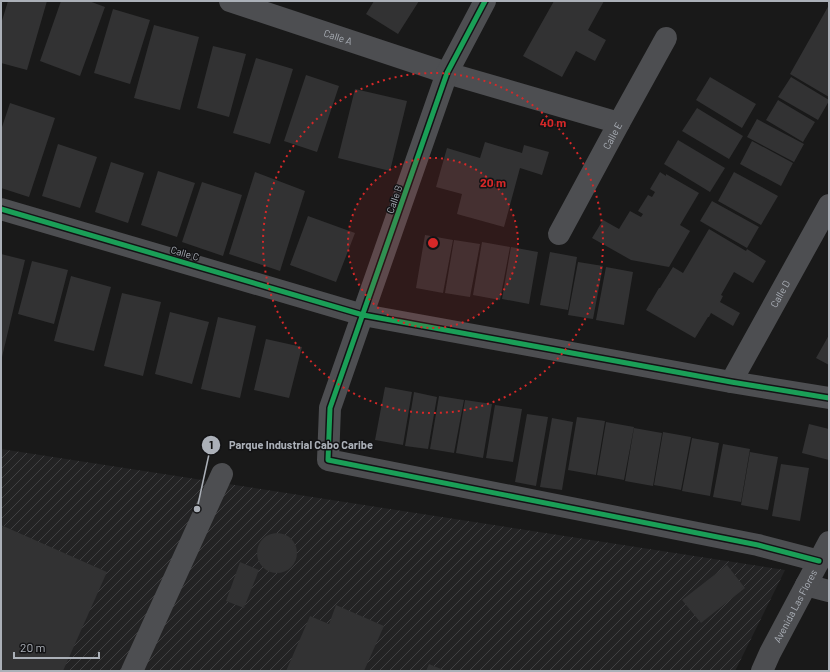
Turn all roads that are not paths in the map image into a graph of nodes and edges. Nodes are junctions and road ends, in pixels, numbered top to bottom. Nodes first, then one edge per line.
1 (485, 1) edge
2 (235, 2) edge
3 (666, 38) dead end
4 (447, 73) junction
5 (619, 123) junction
6 (829, 205) edge
7 (1, 209) edge
8 (560, 234) dead end
9 (363, 315) junction
10 (730, 382) junction
11 (829, 398) edge
12 (222, 474) dead end
13 (824, 551) edge
14 (806, 585) junction
15 (829, 591) edge
16 (132, 671) edge
17 (762, 671) edge

1 - 4 street, Calle B
2 - 4 street, Calle A
3 - 5 street, Calle E
4 - 5 street, Calle A
4 - 9 street, Calle B
5 - 8 street, Calle E
6 - 10 street, Calle D
7 - 9 street, Calle C
9 - 10 street, Calle C
9 - 13 street, Calle B
10 - 11 street, Calle C
12 - 16 street
13 - 14 street, Avenida Las Flores
14 - 15 street
14 - 17 street, Avenida Las Flores

